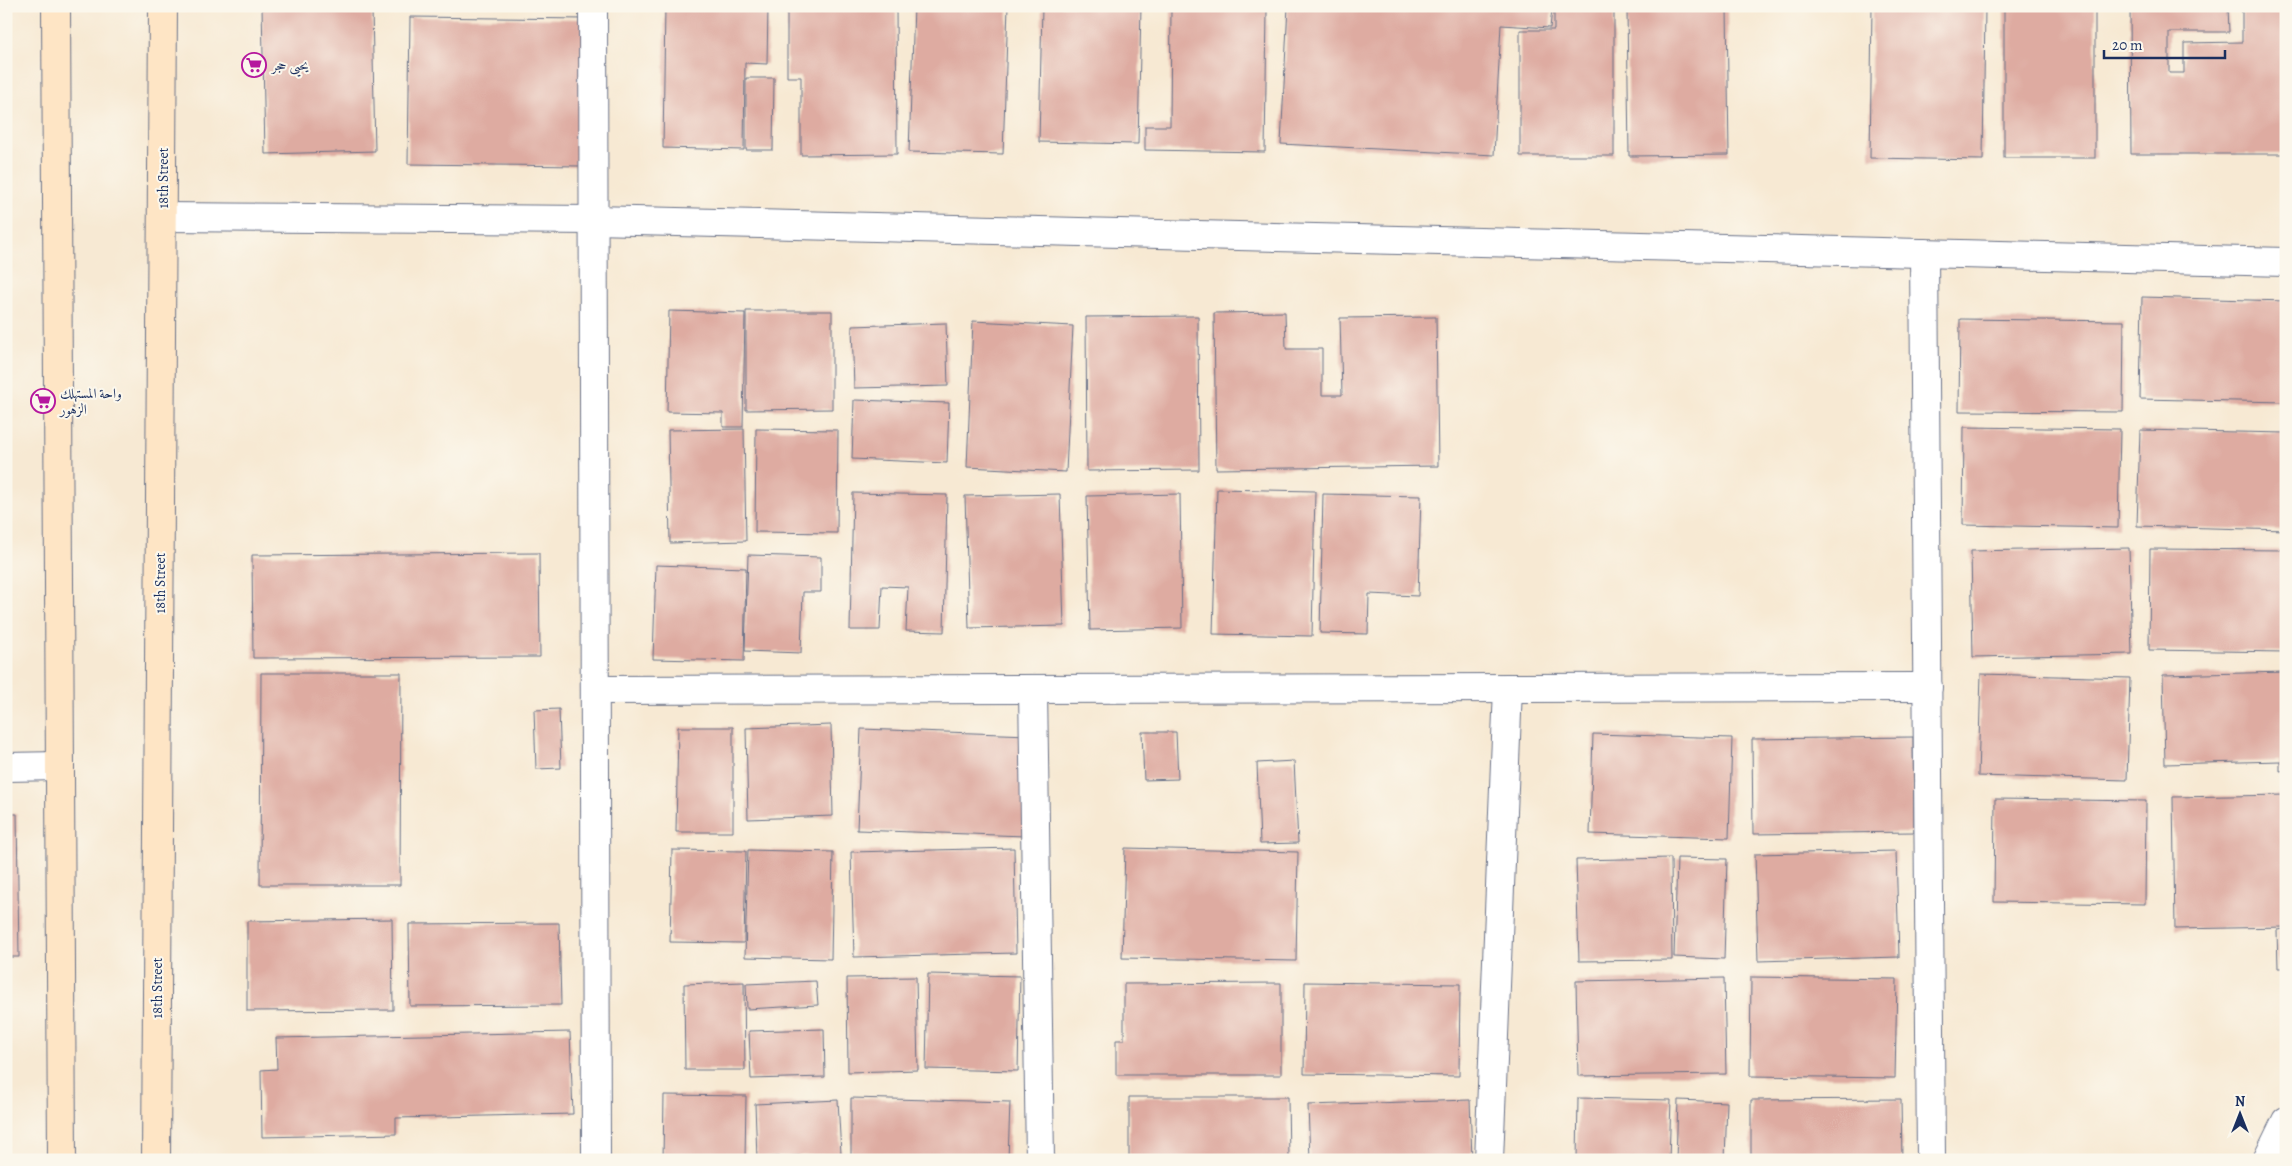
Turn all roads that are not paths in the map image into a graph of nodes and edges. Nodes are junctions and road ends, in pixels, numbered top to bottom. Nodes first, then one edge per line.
1 (56, 6) edge
2 (163, 6) edge
3 (593, 6) edge
4 (163, 217) junction
5 (594, 220) junction
6 (1924, 253) junction
7 (2286, 262) edge
8 (1928, 687) junction
9 (1508, 688) junction
10 (1032, 689) junction
11 (595, 690) junction
12 (60, 766) junction
13 (6, 767) edge
14 (2286, 1121) edge
15 (62, 1160) edge
16 (156, 1160) edge
17 (596, 1160) edge
18 (1040, 1160) edge
19 (1489, 1160) edge
20 (1931, 1160) edge
21 (2267, 1160) edge

1 - 12 street
2 - 4 street, 18th Street
3 - 5 street
4 - 5 street
4 - 16 street, 18th Street
5 - 6 street
5 - 11 street
6 - 7 street
6 - 8 street
8 - 9 street
8 - 20 street
9 - 10 street
9 - 19 street
10 - 11 street
10 - 18 street
11 - 17 street
12 - 13 street
12 - 15 street
14 - 21 street

